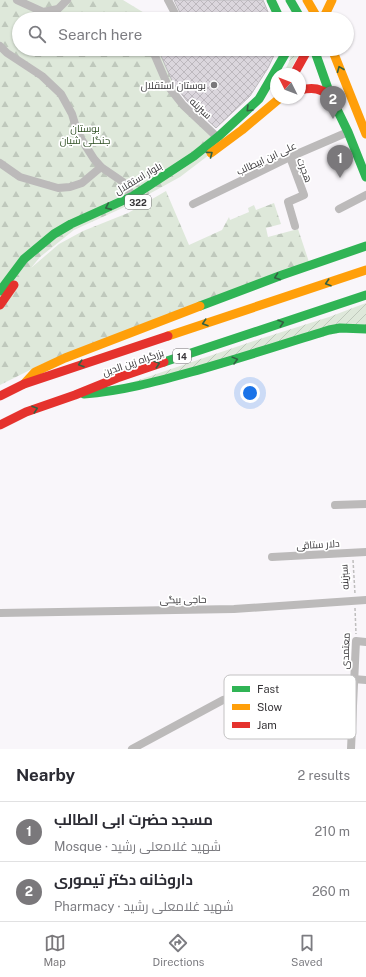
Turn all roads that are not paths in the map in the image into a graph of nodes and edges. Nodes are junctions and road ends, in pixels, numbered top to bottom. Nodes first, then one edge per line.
1 (17, 0) edge
2 (67, 0) edge
3 (168, 0) edge
4 (271, 0) edge
5 (290, 0) edge
6 (332, 0) edge
7 (311, 2) edge
8 (174, 12) edge
9 (277, 12) edge
10 (297, 12) edge
11 (307, 12) edge
12 (315, 12) edge
13 (326, 12) edge
14 (0, 46) edge
15 (155, 56) edge
16 (280, 56) edge
17 (284, 56) edge
18 (304, 56) edge
19 (316, 56) edge
20 (335, 56) edge
21 (275, 68) edge
22 (278, 68) edge
23 (297, 68) edge
24 (270, 81) edge
25 (306, 88) edge
26 (331, 97) junction
27 (273, 104) edge
28 (362, 112) edge
29 (348, 132) junction
30 (366, 134) edge
31 (217, 137) junction
32 (290, 157) junction
33 (0, 163) edge
34 (101, 167) junction
35 (366, 177) edge
36 (133, 196) junction
37 (366, 196) edge
38 (193, 204) dead end
39 (339, 209) dead end
40 (295, 226) dead end
41 (366, 246) edge
42 (366, 271) edge
43 (0, 291) edge
44 (366, 295) edge
45 (0, 304) edge
46 (366, 328) edge
47 (24, 384) junction
48 (74, 395) junction
49 (0, 396) edge
50 (0, 425) edge
51 (366, 504) edge
52 (335, 505) dead end
53 (366, 552) edge
54 (272, 557) dead end
55 (366, 600) edge
56 (0, 613) edge
57 (366, 642) edge
58 (353, 675) edge
59 (224, 700) edge
60 (351, 739) edge
61 (132, 749) edge
62 (351, 749) edge

1 - 2 street
3 - 8 street
4 - 9 main road
5 - 10 main road
6 - 13 main road
7 - 11 main road
7 - 12 main road
14 - 34 street
15 - 31 street, سبزینه
16 - 21 main road
17 - 22 main road, بلوار استقلال / 322
18 - 23 main road
19 - 26 main road
28 -> 20 main road
24 -> 31 main road, بلوار استقلال / 322
25 - 26 main road
26 - 29 main road
45 -> 27 main road, بلوار استقلال / 322
28 - 30 main road
29 - 32 street, علی ابن ابیطالب
29 - 35 main road
31 - 36 main road, بلوار استقلال / 322
32 - 38 street, علی ابن ابیطالب
32 - 40 street, هجرت
33 - 34 street
34 - 36 street
36 -> 43 main road, بلوار استقلال / 322
37 - 39 street
41 -> 47 main road
42 -> 47 main road, بزرگراه زین الدین / 14
48 -> 44 main road, بزرگراه زین الدین / 14
48 -> 46 main road
47 - 49 main road, بزرگراه زین الدین / 14
50 -> 48 main road, بزرگراه زین الدین / 14
51 - 52 street
53 - 54 street, دلار ستاقی
55 - 56 street, حاجی بیگی
57 - 58 street, معتمدی
59 - 61 street
60 - 62 street, معتمدی

